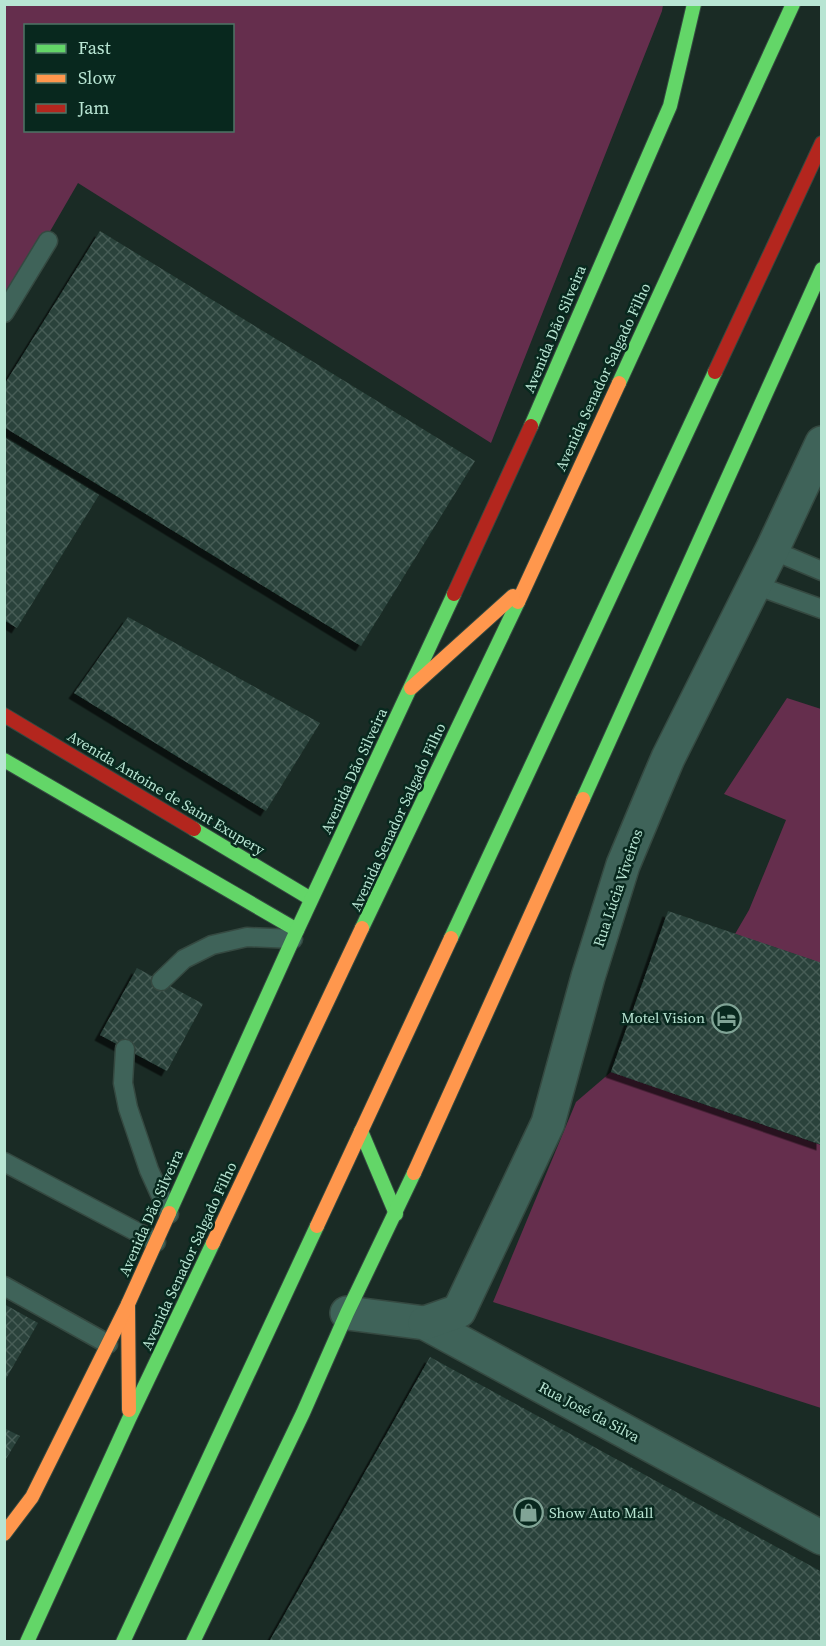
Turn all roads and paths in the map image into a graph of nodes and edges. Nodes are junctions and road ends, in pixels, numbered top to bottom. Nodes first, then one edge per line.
1 (694, 4) edge
2 (793, 4) edge
3 (822, 143) edge
4 (48, 241) dead end
5 (822, 269) edge
6 (4, 313) edge
7 (822, 443) edge
8 (772, 550) junction
9 (822, 571) edge
10 (526, 585) junction
11 (755, 585) junction
12 (822, 609) edge
13 (411, 688) junction
14 (4, 715) edge
15 (4, 759) edge
16 (311, 899) junction
17 (295, 934) junction
18 (161, 981) dead end
19 (125, 1049) dead end
20 (361, 1131) junction
21 (4, 1162) edge
22 (169, 1214) junction
23 (396, 1215) junction
24 (156, 1242) junction
25 (4, 1287) edge
26 (128, 1304) junction
27 (347, 1313) junction
28 (425, 1323) junction
29 (108, 1344) junction
30 (129, 1419) junction
31 (4, 1534) edge
32 (822, 1538) edge
33 (27, 1641) edge
34 (123, 1641) edge
35 (193, 1641) edge

1 - 13 main road, Avenida Dão Silveira
2 - 10 main road, Avenida Senador Salgado Filho
3 - 20 main road
4 - 6 lane
5 - 23 main road
7 - 8 street, Rua Lúcia Viveiros
8 - 9 lane
8 - 11 street, Rua Lúcia Viveiros
10 - 13 main road
10 - 30 main road, Avenida Senador Salgado Filho
11 - 12 lane
11 - 28 street, Rua Lúcia Viveiros
13 - 16 main road, Avenida Dão Silveira
14 - 16 main road, Avenida Antoine de Saint Exupery
15 - 17 main road
16 - 17 main road, Avenida Dão Silveira
17 - 18 lane
17 - 22 main road, Avenida Dão Silveira
19 - 22 lane
20 - 23 main road
20 - 34 main road
21 - 24 lane
22 - 24 main road, Avenida Dão Silveira
23 - 27 main road
24 - 26 main road, Avenida Dão Silveira
25 - 29 lane
26 - 29 main road, Avenida Dão Silveira
26 - 30 main road
27 - 28 street, Rua José da Silva
27 - 35 main road
28 - 32 street, Rua José da Silva
29 - 31 main road, Avenida Dão Silveira
30 - 33 main road, Avenida Senador Salgado Filho

